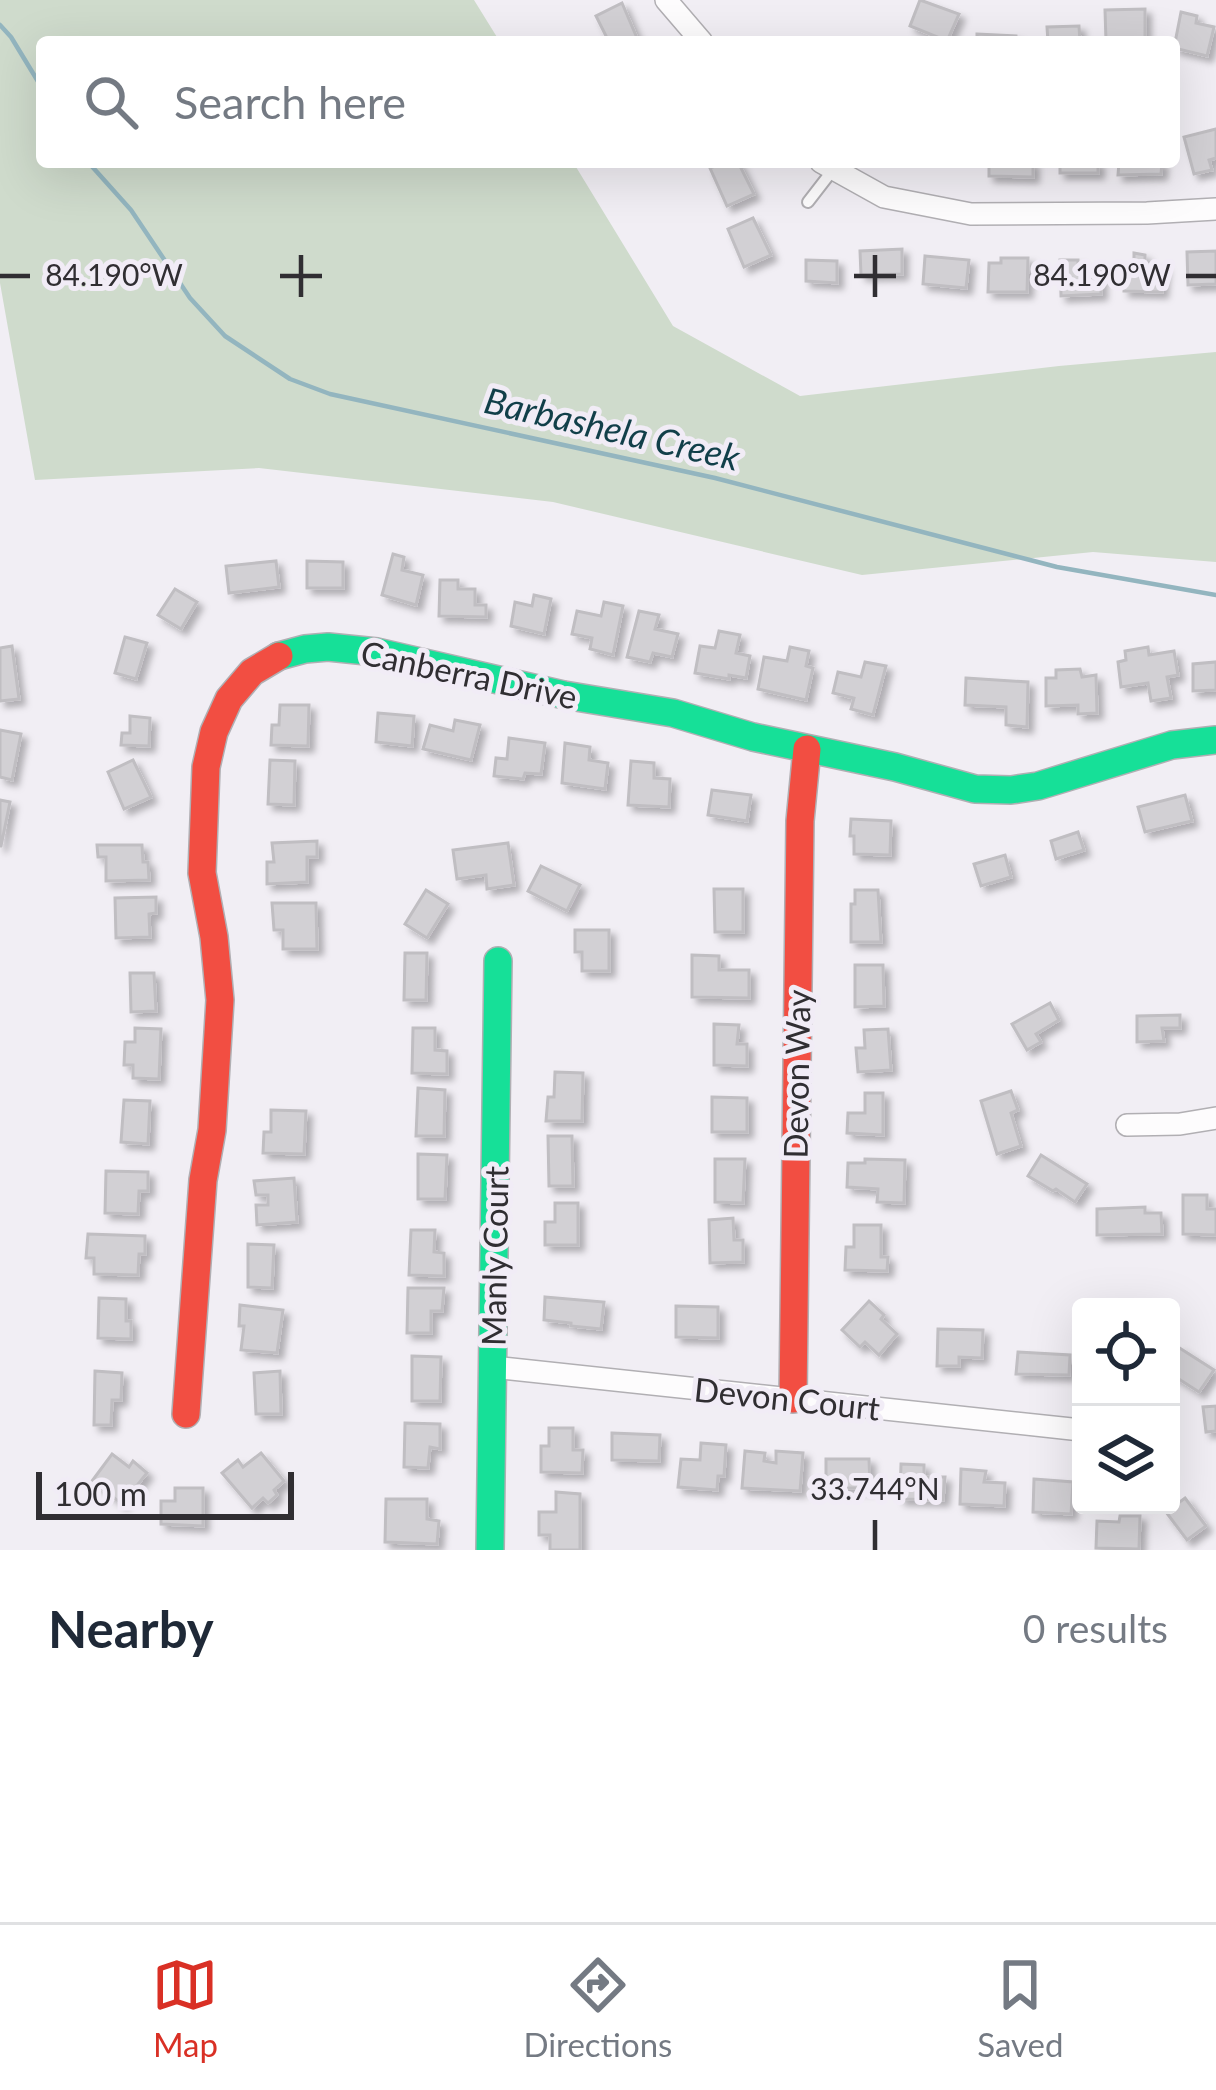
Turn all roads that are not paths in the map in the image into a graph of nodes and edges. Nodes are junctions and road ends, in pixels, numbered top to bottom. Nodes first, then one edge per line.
1 (666, 0) edge
2 (697, 36) edge
3 (826, 168) edge
4 (831, 168) edge
5 (808, 202) dead end
6 (1216, 209) edge
7 (1216, 740) edge
8 (807, 749) junction
9 (499, 961) dead end
10 (1216, 1118) edge
11 (1127, 1125) dead end
12 (493, 1367) junction
13 (793, 1399) junction
14 (186, 1414) dead end
15 (1072, 1429) edge
16 (490, 1550) edge

1 - 2 street
3 - 5 lane
4 - 6 street
7 - 8 street, Canberra Drive
8 - 13 street, Devon Way
8 - 14 street, Canberra Drive
9 - 12 street, Manly Court
10 - 11 street
12 - 13 street, Devon Court
12 - 16 street, Manly Court
13 - 15 street, Devon Court

